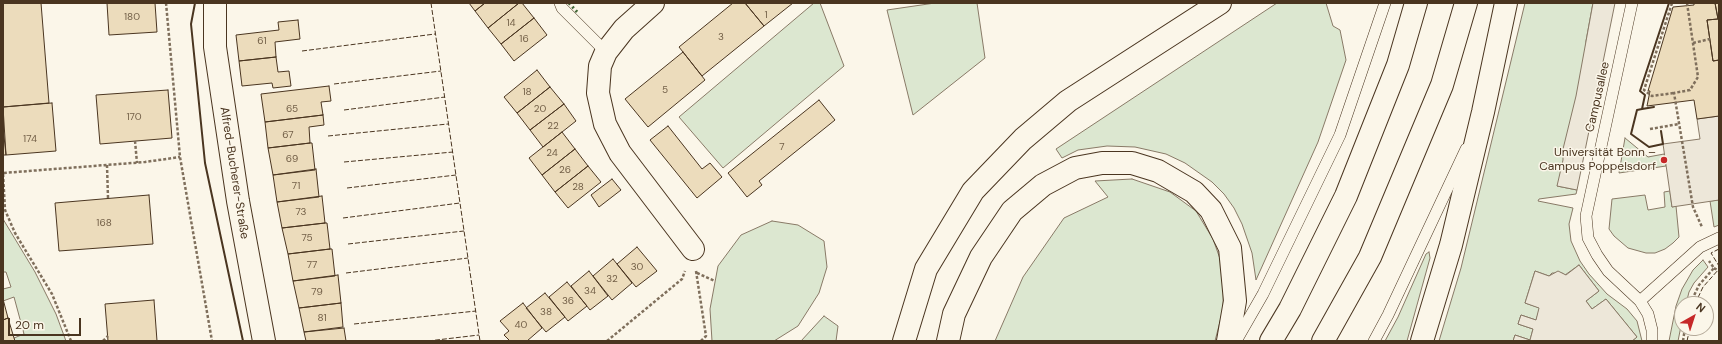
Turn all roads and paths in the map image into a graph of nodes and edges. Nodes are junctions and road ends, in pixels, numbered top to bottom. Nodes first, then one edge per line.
1 (166, 3) edge
2 (215, 3) edge
3 (560, 3) edge
4 (653, 3) edge
5 (1220, 3) edge
6 (1386, 3) edge
7 (1416, 3) edge
8 (1466, 3) edge
9 (1506, 3) edge
10 (1632, 3) edge
11 (1672, 3) edge
12 (1687, 3) edge
13 (1710, 39) dead end
14 (1693, 43) junction
15 (606, 52) junction
16 (1674, 93) junction
17 (1483, 112) junction
18 (1679, 124) junction
19 (1650, 129) dead end
20 (135, 141) dead end
21 (180, 157) junction
22 (137, 163) junction
23 (107, 165) junction
24 (108, 198) dead end
25 (1715, 239) edge
26 (1700, 247) junction
27 (693, 249) junction
28 (1714, 268) junction
29 (1719, 271) edge
30 (696, 273) junction
31 (715, 282) dead end
32 (1694, 296) edge
33 (1640, 301) junction
34 (108, 336) dead end
35 (71, 341) edge
36 (103, 341) edge
37 (212, 341) edge
38 (264, 341) edge
39 (607, 341) edge
40 (701, 341) edge
41 (904, 341) edge
42 (948, 341) edge
43 (1228, 341) edge
44 (1236, 341) edge
45 (1271, 341) edge
46 (1323, 341) edge
47 (1374, 341) edge
48 (1422, 341) edge
49 (1652, 341) edge

1 - 21 path
2 - 38 main road, Alfred-Bucherer-Straße
3 - 15 lane
4 - 15 main road
5 - 41 main road
6 - 44 lane
7 - 45 main road
8 - 46 main road
9 - 17 main road
10 - 33 lane, Campusallee
11 - 16 path
12 - 14 path
13 - 14 path
14 - 16 path
15 - 27 main road
16 - 18 path
17 - 47 lane
17 - 48 main road
18 - 19 path
18 - 25 path
20 - 22 path
21 - 22 path
21 - 37 path
22 - 23 path
23 - 24 path
23 - 35 path
25 - 26 lane
26 - 28 path
26 - 33 lane
27 - 30 path
27 - 39 path
28 - 29 path
28 - 32 path
30 - 31 path
30 - 40 path
33 - 49 lane, Campusallee
34 - 36 path
42 - 43 main road

